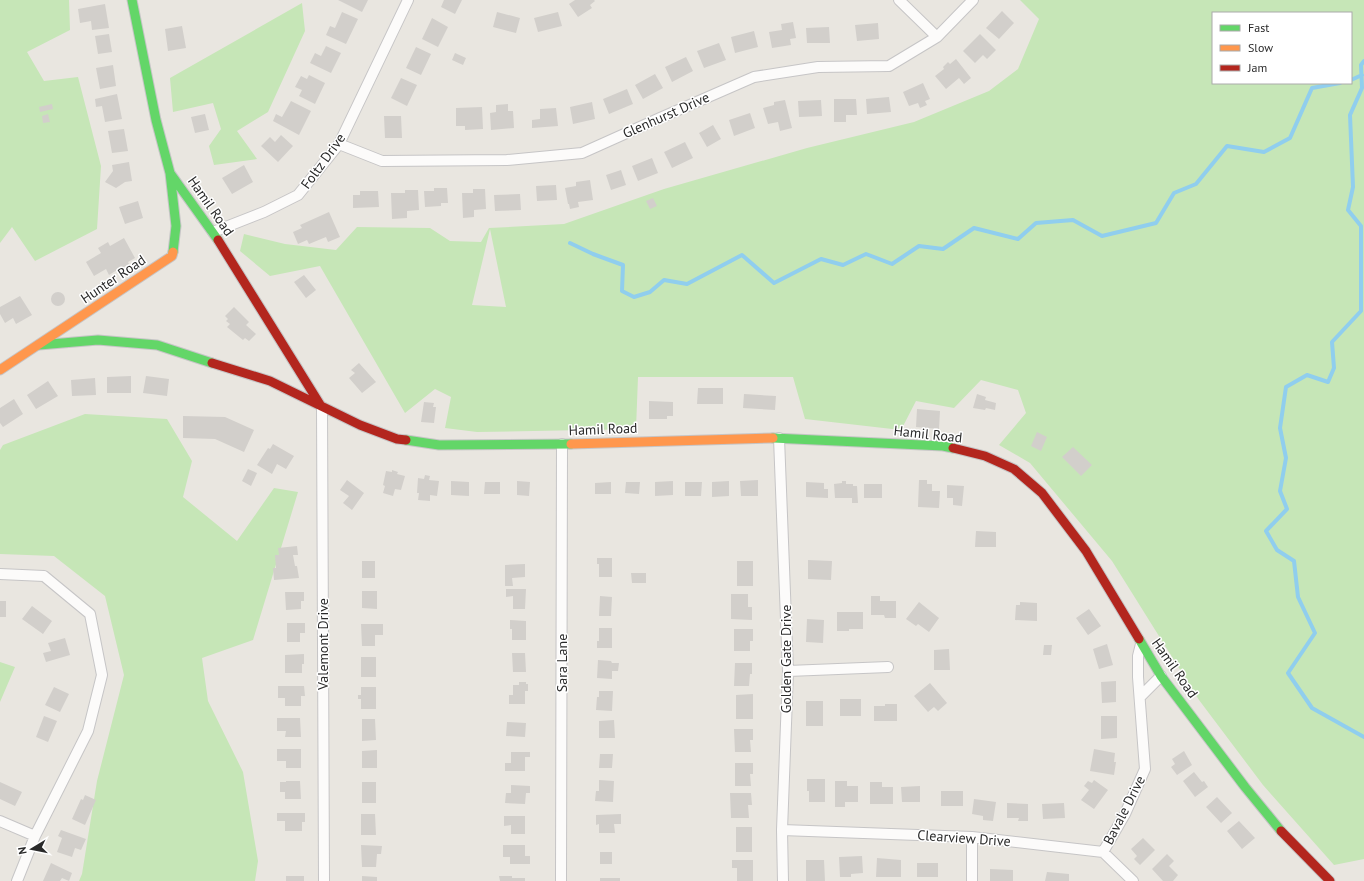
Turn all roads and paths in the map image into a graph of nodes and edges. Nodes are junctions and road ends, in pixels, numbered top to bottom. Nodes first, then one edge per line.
1 (132, 0) edge
2 (408, 0) edge
3 (899, 0) edge
4 (973, 0) edge
5 (936, 38) junction
6 (338, 144) junction
7 (170, 173) junction
8 (213, 232) junction
9 (39, 345) junction
10 (0, 370) edge
11 (322, 406) junction
12 (779, 438) junction
13 (562, 444) junction
14 (0, 574) edge
15 (1141, 644) junction
16 (888, 667) dead end
17 (788, 671) junction
18 (1161, 676) junction
19 (1140, 697) junction
20 (0, 821) edge
21 (782, 830) junction
22 (34, 836) junction
23 (972, 838) junction
24 (1103, 852) junction
25 (17, 881) edge
26 (324, 881) edge
27 (561, 881) edge
28 (783, 881) edge
29 (972, 881) edge
30 (1133, 881) edge
31 (1330, 881) edge

1 - 7 street, Hamil Road
2 - 6 street, Foltz Drive
3 - 5 street
4 - 5 street, Glenhurst Drive
5 - 6 street, Glenhurst Drive
6 - 8 street, Foltz Drive
7 - 8 street, Hamil Road
7 - 9 street, Hunter Road
8 - 11 street, Hamil Road
9 - 10 street, Hunter Road
9 - 11 street, Hamil Road
11 - 13 street, Hamil Road
11 - 26 street, Valemont Drive
12 - 13 street, Hamil Road
12 - 15 street, Hamil Road
12 - 17 street, Golden Gate Drive
13 - 27 street, Sara Lane
14 - 22 street
15 - 18 street, Hamil Road
15 - 19 street, Bavale Drive
16 - 17 street
17 - 21 street, Golden Gate Drive
18 - 19 street
18 - 31 street, Hamil Road
19 - 24 street, Bavale Drive
20 - 22 street
21 - 23 street, Clearview Drive
21 - 28 street, Golden Gate Drive
22 - 25 street
23 - 24 street, Clearview Drive
23 - 29 street
24 - 30 street

